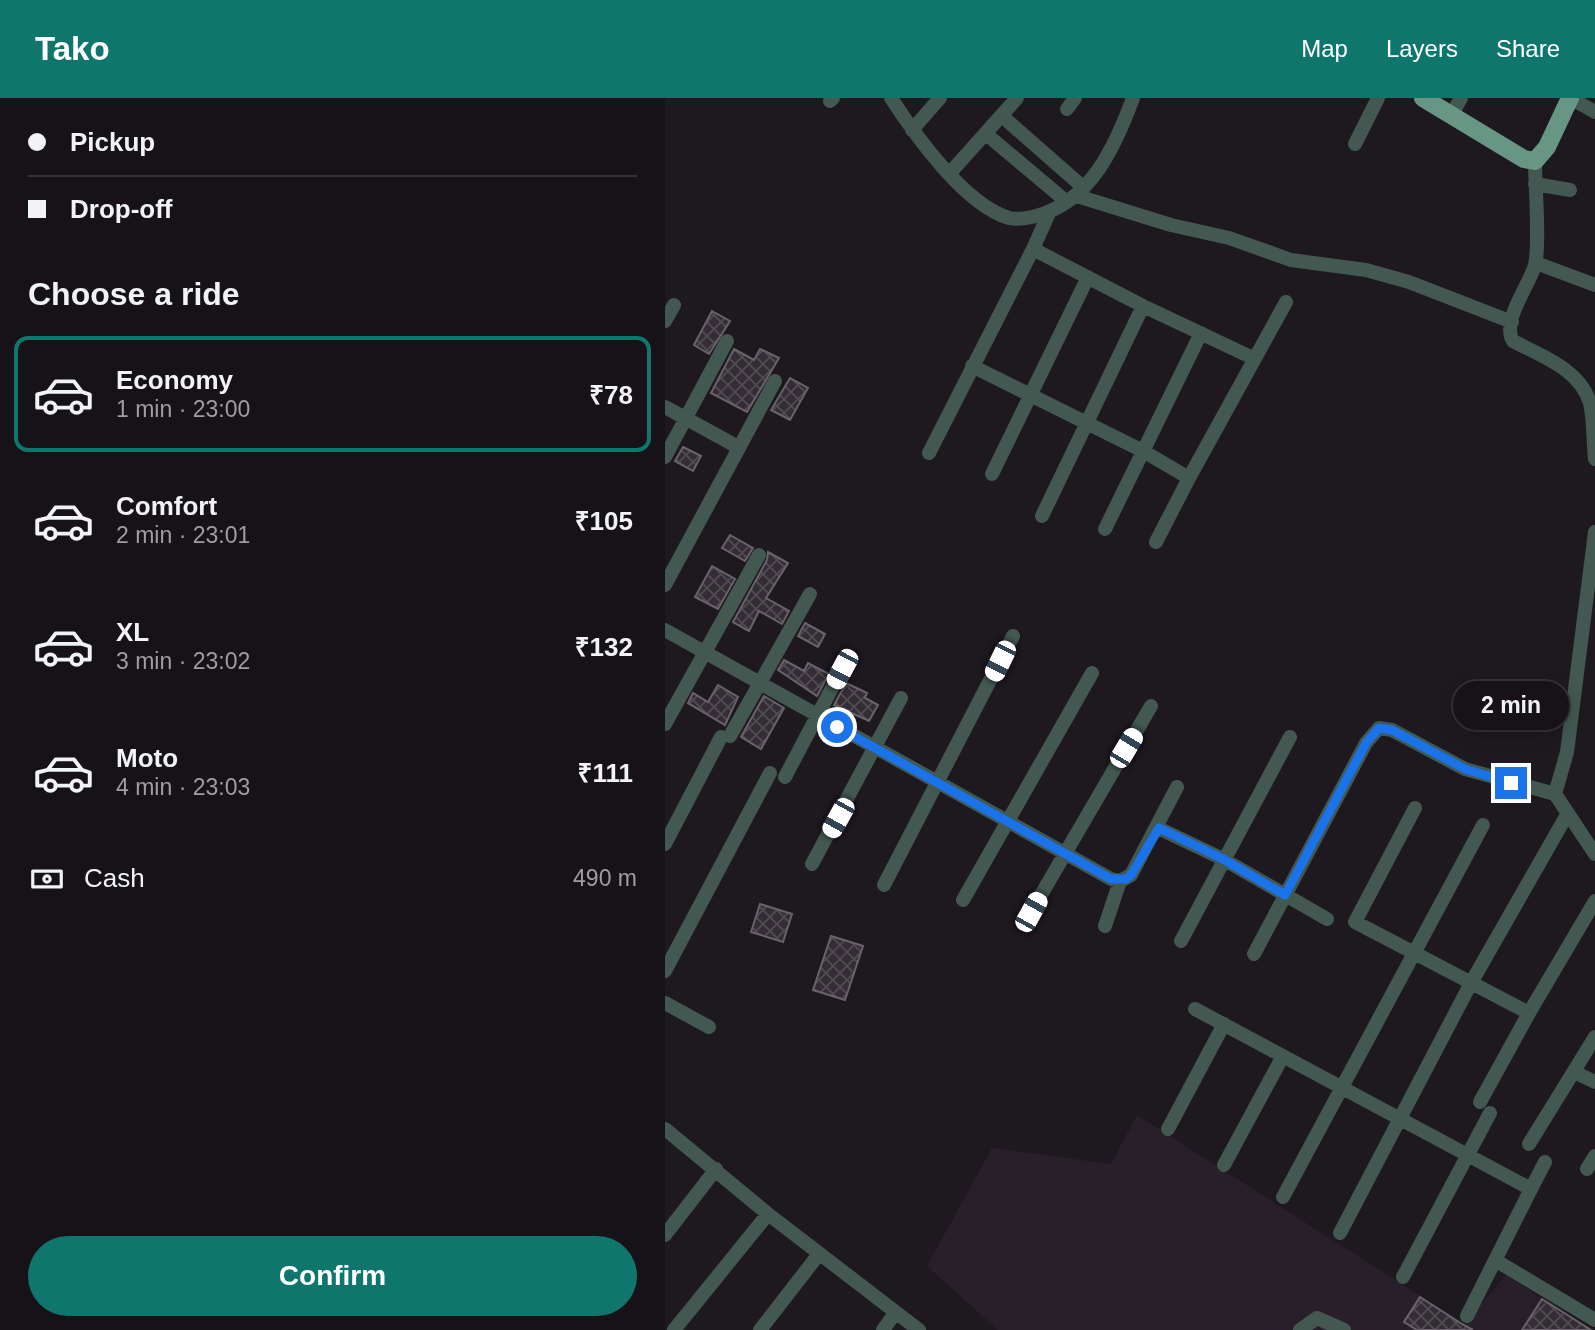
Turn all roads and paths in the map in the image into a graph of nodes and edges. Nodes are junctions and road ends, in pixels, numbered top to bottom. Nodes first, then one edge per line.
1 (891, 98) edge
2 (940, 98) edge
3 (1017, 98) edge
4 (1133, 98) edge
5 (1378, 98) edge
6 (1423, 98) edge
7 (1570, 98) edge
8 (1457, 106) edge
9 (1595, 112) edge
10 (1003, 117) junction
11 (912, 130) junction
12 (986, 134) junction
13 (1355, 144) dead end
14 (1535, 161) junction
15 (949, 174) junction
16 (1535, 184) junction
17 (1570, 190) dead end
18 (1076, 195) junction
19 (1049, 213) junction
20 (1033, 249) junction
21 (1535, 263) junction
22 (1088, 277) junction
23 (1595, 285) edge
24 (1286, 302) dead end
25 (674, 305) dead end
26 (1143, 306) junction
27 (665, 321) edge
28 (1512, 322) junction
29 (1201, 333) junction
30 (727, 341) dead end
31 (1253, 358) junction
32 (972, 366) junction
33 (775, 381) dead end
34 (1030, 395) junction
35 (1592, 403) edge
36 (665, 407) edge
37 (686, 418) junction
38 (1086, 423) junction
39 (738, 447) junction
40 (1143, 451) junction
41 (929, 453) dead end
42 (665, 457) edge
43 (1595, 459) edge
44 (992, 474) dead end
45 (1189, 478) junction
46 (1042, 516) dead end
47 (1105, 529) dead end
48 (1595, 531) edge
49 (1156, 542) dead end
50 (759, 555) dead end
51 (665, 585) edge
52 (810, 594) dead end
53 (665, 630) edge
54 (1013, 636) dead end
55 (705, 653) junction
56 (1580, 663) junction
57 (842, 669) dead end
58 (1595, 670) edge
59 (1092, 673) dead end
60 (760, 682) junction
61 (901, 698) dead end
62 (1151, 706) dead end
63 (817, 716) junction
64 (665, 724) edge
65 (1290, 737) dead end
66 (876, 750) junction
67 (770, 773) dead end
68 (785, 776) dead end
69 (939, 782) junction
70 (1177, 788) dead end
71 (1555, 794) junction
72 (1415, 808) dead end
73 (1568, 813) junction
74 (1009, 822) junction
75 (1483, 825) dead end
76 (1159, 828) junction
77 (665, 844) edge
78 (1065, 853) junction
79 (1595, 854) edge
80 (1223, 859) junction
81 (812, 864) dead end
82 (1120, 881) junction
83 (884, 885) dead end
84 (1285, 895) junction
85 (963, 900) dead end
86 (1595, 901) edge
87 (1031, 912) dead end
88 (1327, 919) dead end
89 (1105, 926) dead end
90 (1181, 941) dead end
91 (1415, 953) junction
92 (1254, 954) dead end
93 (665, 971) edge
94 (1471, 982) junction
95 (665, 1003) edge
96 (1195, 1009) dead end
97 (1529, 1013) junction
98 (1224, 1024) junction
99 (709, 1027) dead end
100 (1595, 1037) edge
101 (1283, 1056) junction
102 (1574, 1072) junction
103 (1595, 1082) edge
104 (1341, 1087) junction
105 (1480, 1102) dead end
106 (1490, 1114) dead end
107 (1401, 1119) junction
108 (1168, 1129) dead end
109 (668, 1138) edge
110 (1529, 1143) dead end
111 (1467, 1155) junction
112 (1545, 1163) dead end
113 (1224, 1165) dead end
114 (716, 1170) junction
115 (1531, 1189) junction
116 (1283, 1197) dead end
117 (768, 1214) junction
118 (1340, 1233) dead end
119 (665, 1235) edge
120 (819, 1254) junction
121 (1495, 1260) junction
122 (1403, 1277) dead end
123 (895, 1313) junction
124 (1467, 1316) dead end
125 (1595, 1320) edge
126 (1327, 1326) edge
127 (674, 1330) edge
128 (760, 1330) edge
129 (883, 1330) edge
130 (919, 1330) edge
131 (1300, 1330) edge
132 (1344, 1330) edge

1 - 11 street
2 - 11 street
3 - 10 street
4 - 18 street
5 - 13 street
6 - 8 main road
7 - 9 street
7 - 14 main road
8 - 14 main road
10 - 12 street
10 - 18 street
11 - 15 street
12 - 15 street
12 - 18 street
14 - 16 street
15 - 19 street
16 - 17 street
16 - 21 street
18 - 19 street
18 - 28 street
19 - 20 street
20 - 22 street
20 - 32 street
21 - 23 street
21 - 28 street
22 - 26 street
22 - 34 street
24 - 31 street
25 - 27 street
26 - 29 street
26 - 38 street
28 - 35 street
29 - 31 street
29 - 40 street
30 - 37 street
31 - 45 street
32 - 34 street
32 - 41 street
33 - 39 street
34 - 38 street
34 - 44 street
35 - 43 street
36 - 37 street
37 - 39 street
37 - 42 street
38 - 40 street
38 - 46 street
39 - 51 street
40 - 45 street
40 - 47 street
45 - 49 street
48 - 56 street
50 - 55 street
52 - 60 street
53 - 55 street
54 - 69 street
55 - 60 street
55 - 64 street
56 - 58 street
56 - 71 street
57 - 63 street
59 - 74 street
60 - 63 street
60 - 77 street
61 - 66 street
62 - 78 street
63 - 66 street
63 - 68 street
65 - 80 street
66 - 69 street
66 - 81 street
67 - 93 street
69 - 74 street
69 - 83 street
70 - 76 street
71 - 73 street
71 - 84 street
72 - 91 street
73 - 79 street
73 - 94 street
74 - 78 street
74 - 85 street
75 - 91 street
76 - 80 street
76 - 82 street
78 - 82 street
78 - 87 street
80 - 84 street
80 - 90 street
82 - 89 street
84 - 88 street
84 - 92 street
86 - 97 street
91 - 94 street
91 - 104 street
94 - 97 street
94 - 107 street
95 - 99 street
96 - 98 street
97 - 105 street
98 - 101 street
98 - 108 street
100 - 102 street
101 - 104 street
101 - 113 street
102 - 103 street
102 - 110 street
104 - 107 street
104 - 116 street
106 - 111 street
107 - 111 street
107 - 118 street
109 - 114 street
111 - 115 street
111 - 122 street
112 - 115 street
114 - 117 street
114 - 119 street
115 - 121 street
117 - 120 street
117 - 127 street
120 - 123 street
120 - 128 street
121 - 124 street
121 - 125 street
123 - 129 street
123 - 130 street
126 - 131 street
126 - 132 street

